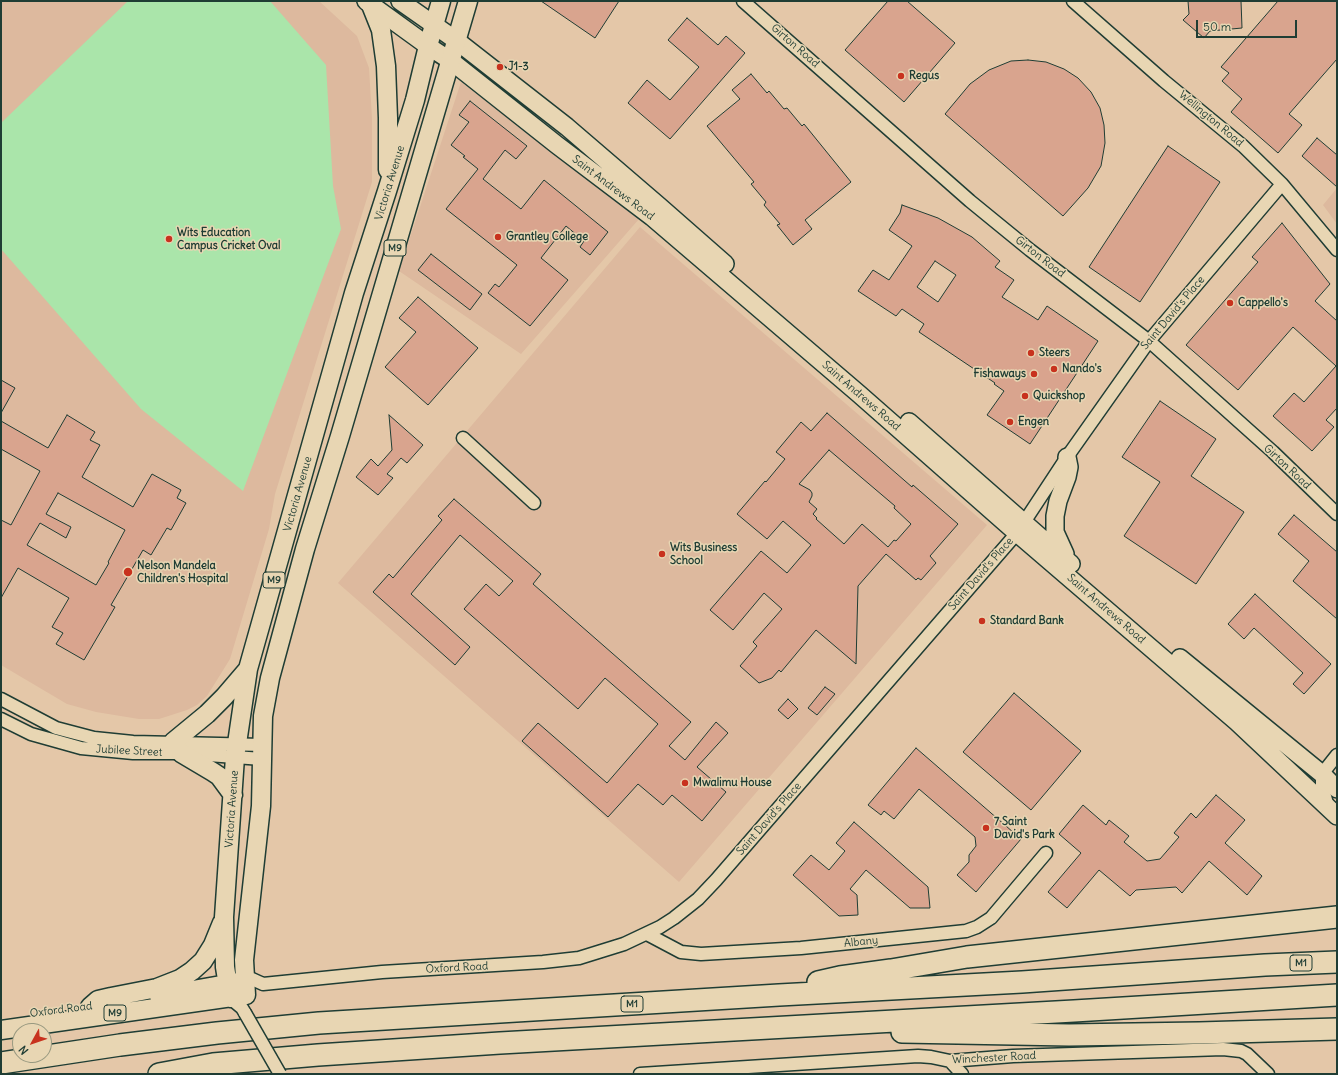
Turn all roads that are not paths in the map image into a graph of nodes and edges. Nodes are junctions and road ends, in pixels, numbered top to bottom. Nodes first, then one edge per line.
1 (400, 1) edge
2 (441, 1) edge
3 (468, 1) edge
4 (744, 1) edge
5 (1073, 1) edge
6 (368, 3) edge
7 (435, 25) junction
8 (457, 41) junction
9 (428, 46) junction
10 (451, 61) junction
11 (1282, 184) junction
12 (387, 191) junction
13 (1337, 250) edge
14 (1148, 341) junction
15 (463, 438) dead end
16 (1067, 457) junction
17 (534, 502) dead end
18 (1337, 514) edge
19 (1021, 528) junction
20 (1073, 565) junction
21 (248, 669) junction
22 (1, 699) edge
23 (1, 719) edge
24 (133, 748) junction
25 (177, 748) junction
26 (236, 751) junction
27 (263, 752) junction
28 (1337, 755) edge
29 (1322, 774) junction
30 (1337, 789) edge
31 (234, 795) junction
32 (1333, 811) edge
33 (1046, 853) dead end
34 (224, 917) junction
35 (1337, 917) edge
36 (647, 934) junction
37 (1337, 947) edge
38 (1337, 962) edge
39 (1265, 965) junction
40 (779, 995) junction
41 (1337, 995) edge
42 (239, 997) junction
43 (90, 1007) junction
44 (1, 1019) edge
45 (842, 1024) junction
46 (1337, 1029) edge
47 (1, 1030) edge
48 (950, 1061) junction
49 (1, 1063) edge
50 (159, 1074) edge
51 (280, 1074) edge
52 (640, 1074) edge
53 (962, 1074) edge
54 (1268, 1074) edge

1 - 7 main road, Saint Andrews Road
2 - 7 main road, Victoria Avenue / M9
3 - 8 main road, Victoria Avenue / M9
4 - 14 street, Girton Road
5 - 11 street, Wellington Road
6 - 9 main road, Saint Andrews Road
6 - 12 main road
7 - 8 main road, Saint Andrews Road
7 - 9 main road, Victoria Avenue / M9
8 - 10 main road, Victoria Avenue / M9
8 - 19 main road, Saint Andrews Road
9 - 10 main road, Saint Andrews Road
9 - 12 main road, Victoria Avenue / M9
10 - 19 main road, Saint Andrews Road
10 - 27 main road, Victoria Avenue / M9
11 - 13 street, Wellington Road
11 - 14 street, Saint David's Place
12 - 21 main road, Victoria Avenue / M9
14 - 16 street, Saint David's Place
14 - 18 street, Girton Road
15 - 17 street
16 - 19 street, Saint David's Place
16 - 20 main road
19 - 20 main road, Saint Andrews Road
19 - 32 main road, Saint Andrews Road
19 - 36 street, Saint David's Place
20 - 29 main road, Saint Andrews Road
21 - 25 main road
21 - 26 main road, Victoria Avenue / M9
22 - 24 street, Jubilee Street
23 - 24 street, Jubilee Street
24 - 25 street, Jubilee Street
25 - 26 street, Jubilee Street
25 - 31 main road
26 - 27 street, Jubilee Street
26 - 31 main road, Victoria Avenue / M9
27 - 42 main road, Victoria Avenue / M9
28 - 29 street
29 - 30 main road, Saint Andrews Road
29 - 32 street
31 - 34 main road, Victoria Avenue / M9
33 - 36 street, Albany
34 - 42 main road, Victoria Avenue / M9
34 - 43 main road
35 - 40 highway
36 - 42 street, Oxford Road
37 - 39 highway
38 - 39 highway, M1
39 - 40 highway, M1
40 - 49 highway, M1
41 - 45 highway
42 - 43 main road, Oxford Road / M9
42 - 47 main road, Oxford Road / M9
42 - 51 street, bridge
43 - 44 main road, Oxford Road / M9
45 - 46 highway
45 - 50 highway
48 - 52 street, Winchester Road
48 - 53 street
48 - 54 street, Winchester Road

